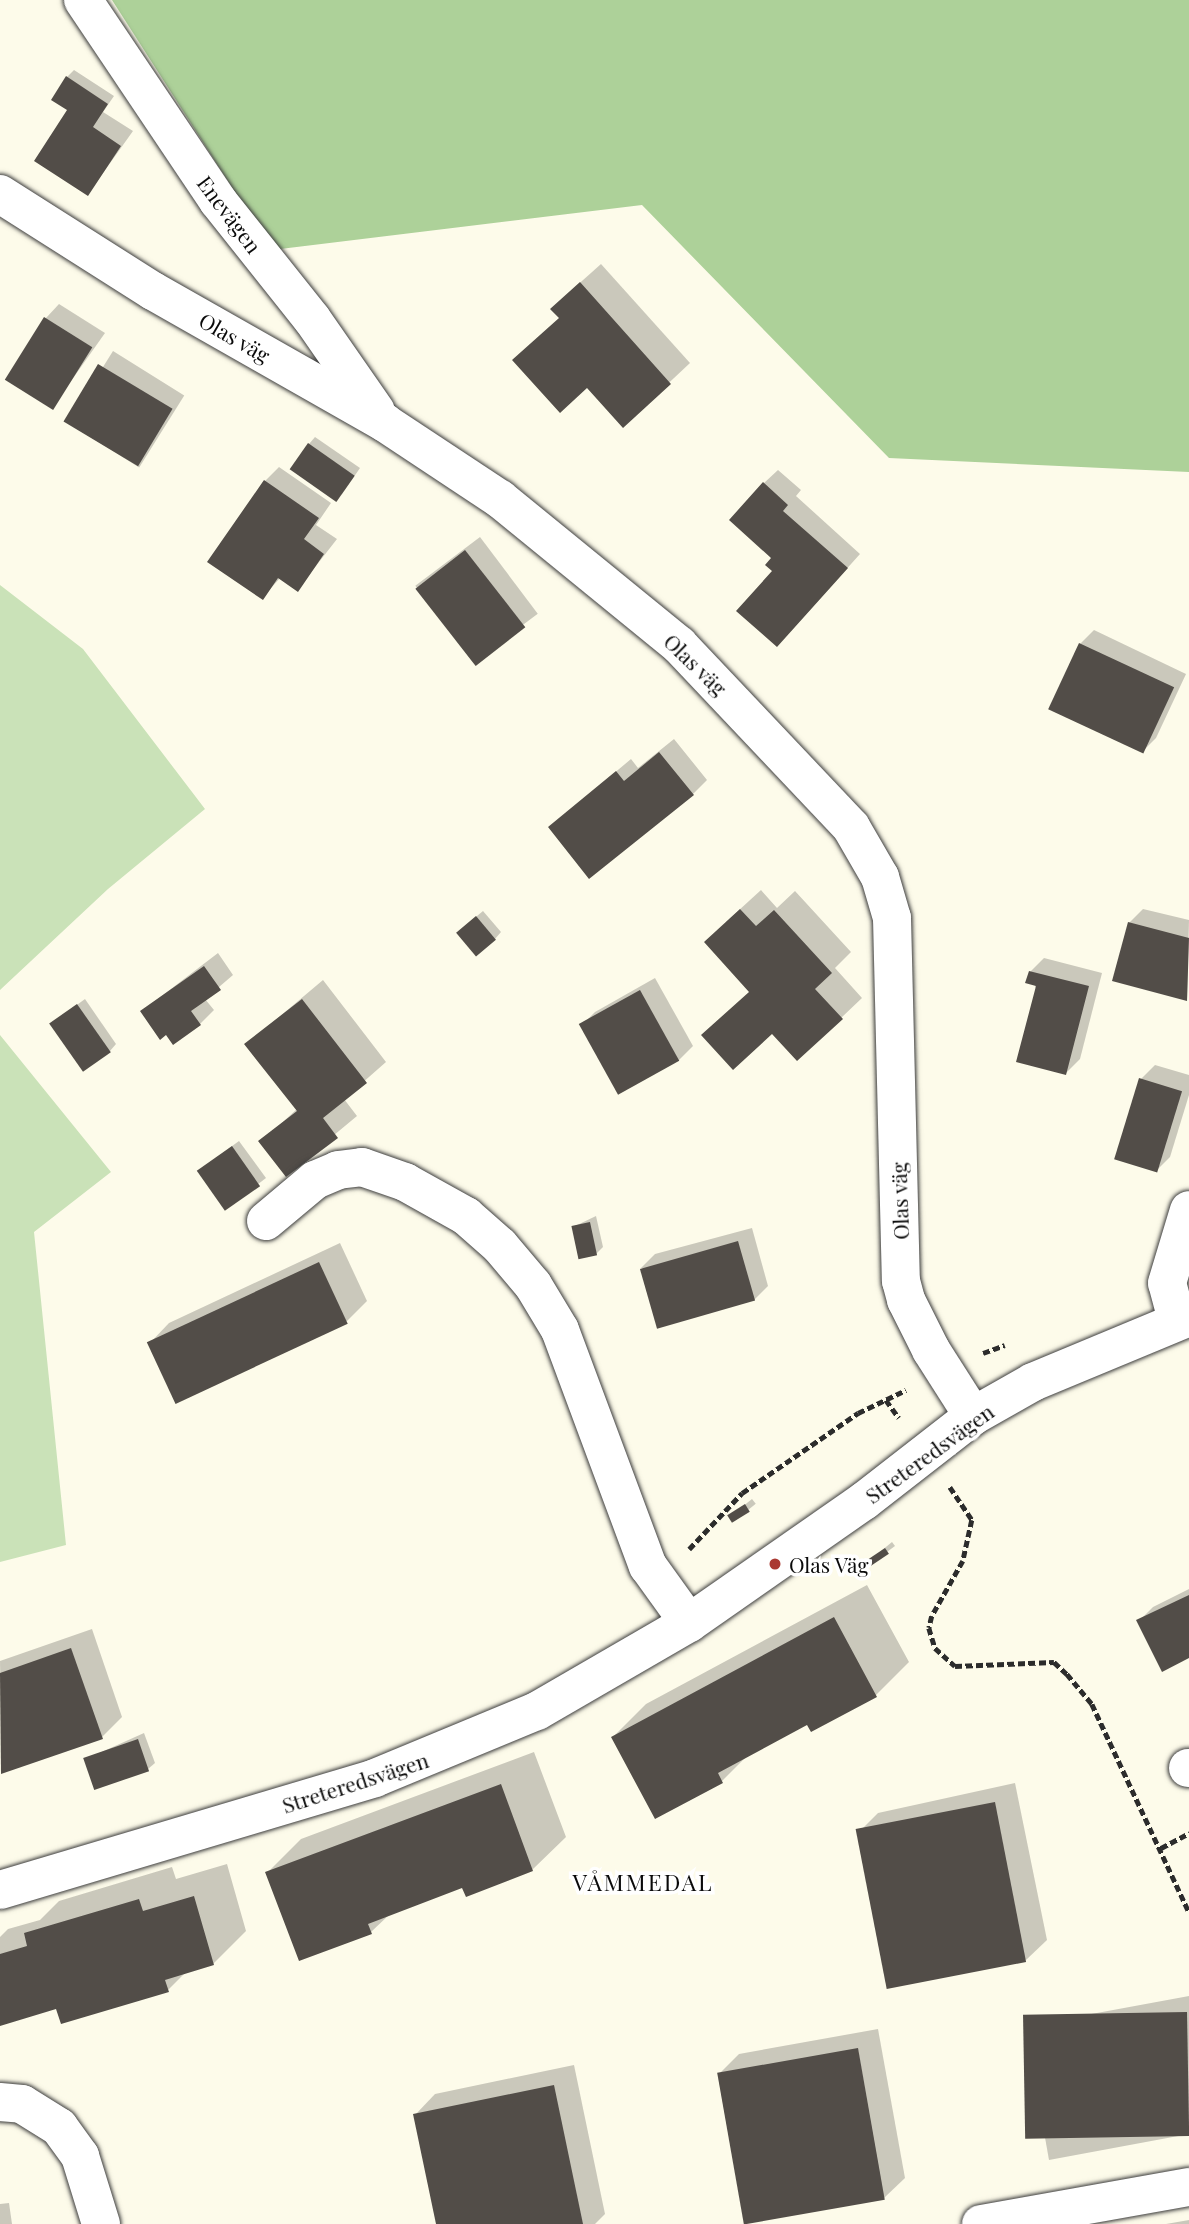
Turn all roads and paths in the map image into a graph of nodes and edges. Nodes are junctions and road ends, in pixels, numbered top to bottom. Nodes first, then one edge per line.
1 (83, 0) edge
2 (0, 194) edge
3 (385, 422) junction
4 (1189, 1210) edge
5 (265, 1222) dead end
6 (1183, 1318) edge
7 (1014, 1343) dead end
8 (945, 1372) junction
9 (886, 1400) junction
10 (973, 1416) junction
11 (923, 1453) junction
12 (661, 1588) junction
13 (689, 1623) junction
14 (1189, 1833) edge
15 (1161, 1848) junction
16 (0, 1890) edge
17 (1189, 1912) edge
18 (0, 2102) edge
19 (1189, 2187) edge
20 (999, 2223) edge
21 (101, 2224) edge

1 - 3 street, Enevägen
2 - 3 street, Olas väg
3 - 8 street, Olas väg
4 - 6 street
5 - 12 street
6 - 10 street, Streteredsvägen
7 - 8 path
8 - 9 path
8 - 10 street, Olas väg
9 - 11 path
9 - 12 path
10 - 11 street, Streteredsvägen
11 - 13 street, Streteredsvägen
11 - 15 path
12 - 13 street
13 - 16 street, Streteredsvägen
14 - 15 path
15 - 17 path
18 - 21 street
19 - 20 street

